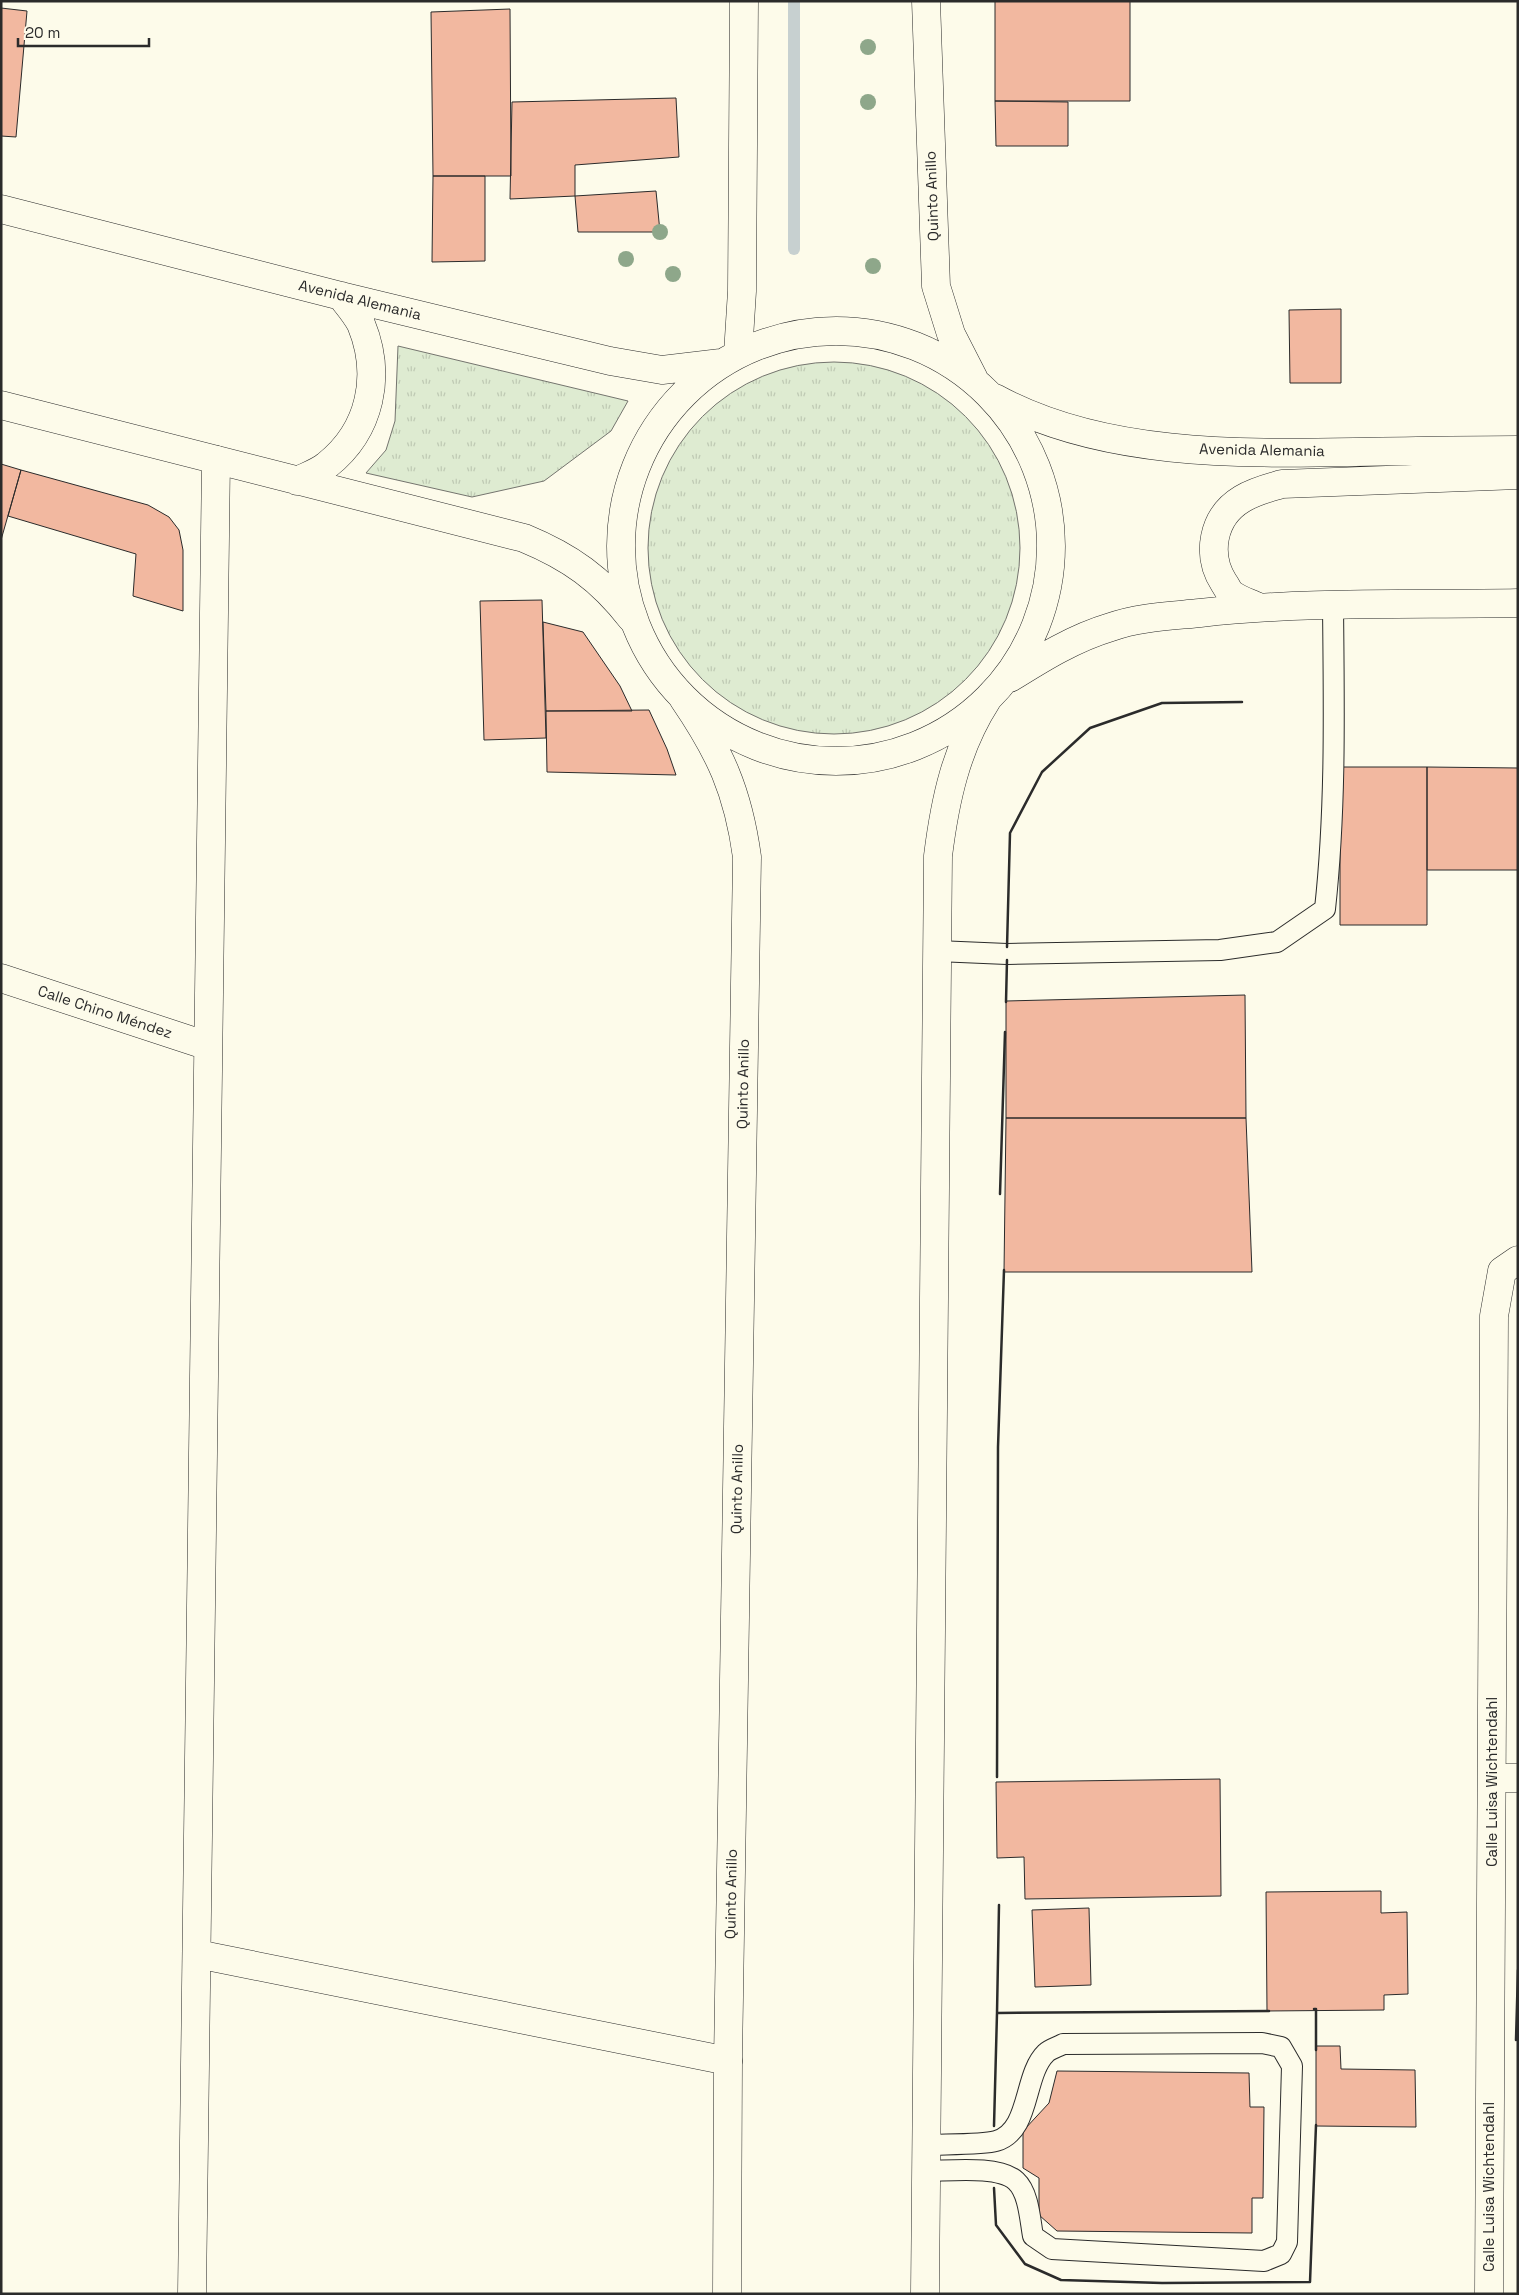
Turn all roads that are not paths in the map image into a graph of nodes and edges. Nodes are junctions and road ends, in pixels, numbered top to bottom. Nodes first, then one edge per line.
1 (744, 1) edge
2 (926, 1) edge
3 (1, 209) edge
4 (341, 296) junction
5 (730, 358) junction
6 (981, 388) junction
7 (1, 406) edge
8 (1518, 450) edge
9 (216, 460) junction
10 (1518, 475) edge
11 (297, 481) junction
12 (1518, 603) edge
13 (1333, 606) junction
14 (1258, 607) junction
15 (635, 623) junction
16 (995, 692) junction
17 (683, 698) junction
18 (937, 951) junction
19 (1, 978) edge
20 (208, 1046) junction
21 (1510, 1266) edge
22 (1505, 1778) edge
23 (197, 1954) junction
24 (728, 2061) junction
25 (926, 2144) junction
26 (926, 2172) junction
27 (192, 2294) edge
28 (727, 2294) edge
29 (925, 2294) edge
30 (1489, 2294) edge

1 - 5 main road
2 - 6 main road, Quinto Anillo
3 - 4 main road, Avenida Alemania
4 - 5 main road, Avenida Alemania
4 - 11 main road
5 - 6 main road
5 - 15 main road
6 - 8 main road, Avenida Alemania
6 - 16 main road
7 - 9 main road
9 - 11 main road
9 - 20 main road
10 - 14 main road
11 - 15 main road
12 - 13 main road
13 - 14 main road
13 - 18 lane
14 - 16 main road
15 - 17 main road
16 - 17 main road
16 - 18 main road
17 - 24 main road, Quinto Anillo
18 - 25 main road
19 - 20 main road, Calle Chino Méndez
20 - 23 main road
21 - 22 main road, Calle Luisa Wichtendahl
22 - 30 main road, Calle Luisa Wichtendahl
23 - 24 main road
23 - 27 main road
24 - 28 main road, Quinto Anillo
25 - 26 main road
25 - 26 lane
26 - 29 main road

